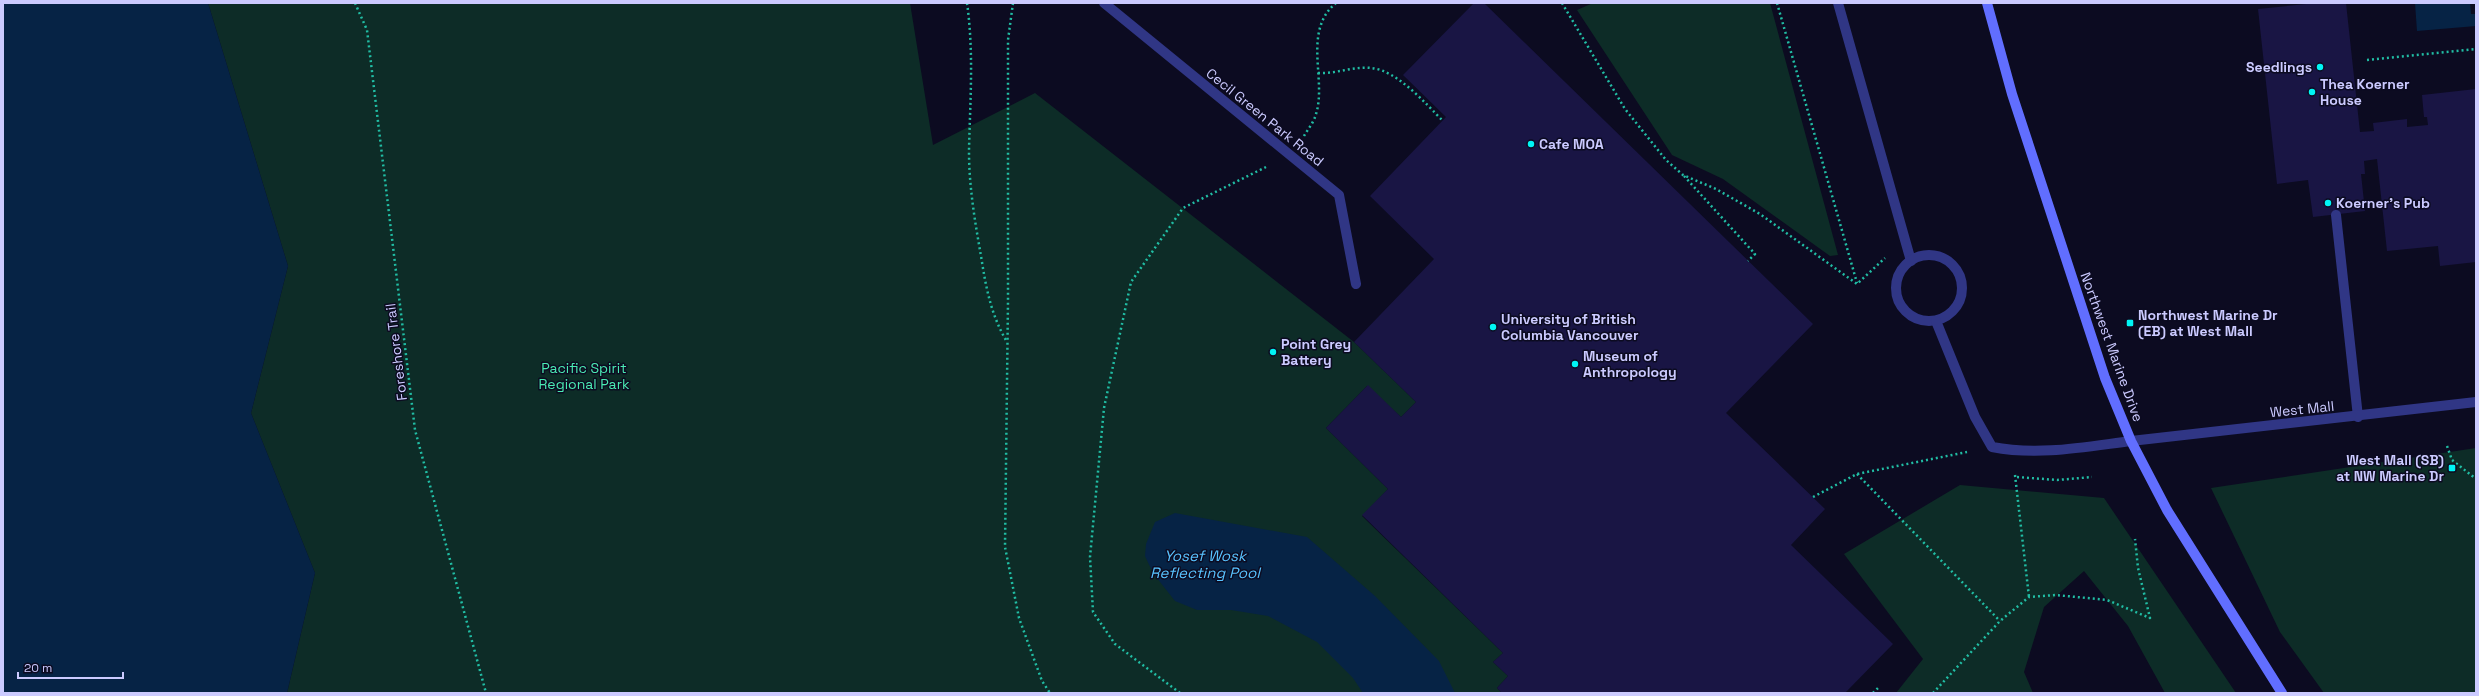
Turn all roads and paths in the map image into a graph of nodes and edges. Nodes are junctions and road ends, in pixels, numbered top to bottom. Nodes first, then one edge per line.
1 (355, 3) edge
2 (968, 3) edge
3 (1013, 3) edge
4 (1104, 3) edge
5 (1336, 3) edge
6 (1562, 3) edge
7 (1777, 3) edge
8 (1838, 3) edge
9 (1987, 3) edge
10 (2476, 49) edge
11 (2367, 60) dead end
12 (1318, 73) junction
13 (1443, 121) dead end
14 (1291, 155) junction
15 (1683, 175) junction
16 (2336, 215) dead end
17 (1887, 256) dead end
18 (1748, 261) dead end
19 (1911, 261) junction
20 (1356, 284) dead end
21 (1858, 284) junction
22 (1936, 321) junction
23 (1007, 342) junction
24 (2476, 402) edge
25 (2358, 417) junction
26 (2131, 441) junction
27 (2447, 446) dead end
28 (1992, 447) junction
29 (1857, 474) junction
30 (2017, 477) junction
31 (2092, 478) dead end
32 (2476, 479) edge
33 (1813, 497) dead end
34 (2134, 539) dead end
35 (2029, 597) junction
36 (2000, 621) junction
37 (1879, 687) dead end
38 (486, 693) edge
39 (1050, 693) edge
40 (1180, 693) edge
41 (1873, 693) edge
42 (1933, 693) edge
43 (2282, 693) edge

1 - 38 path, Foreshore Trail
2 - 23 path
3 - 23 path
4 - 14 street, Cecil Green Park Road
5 - 12 path
6 - 15 path
7 - 21 path
8 - 19 street
9 - 26 street, Northwest Marine Drive
10 - 11 path
12 - 13 path
12 - 14 path
14 - 20 street, Cecil Green Park Road
14 - 40 path
15 - 18 path
15 - 21 path
16 - 25 street
17 - 21 path
19 - 22 street
19 - 22 street
22 - 28 street
23 - 39 path
24 - 25 street, West Mall
25 - 26 street, West Mall
26 - 28 street, West Mall
26 - 43 street, Northwest Marine Drive
27 - 32 path
28 - 29 path
28 - 30 path
29 - 33 path
29 - 36 path
30 - 31 path
30 - 35 path
34 - 35 path
35 - 36 path
36 - 42 path
37 - 41 path

